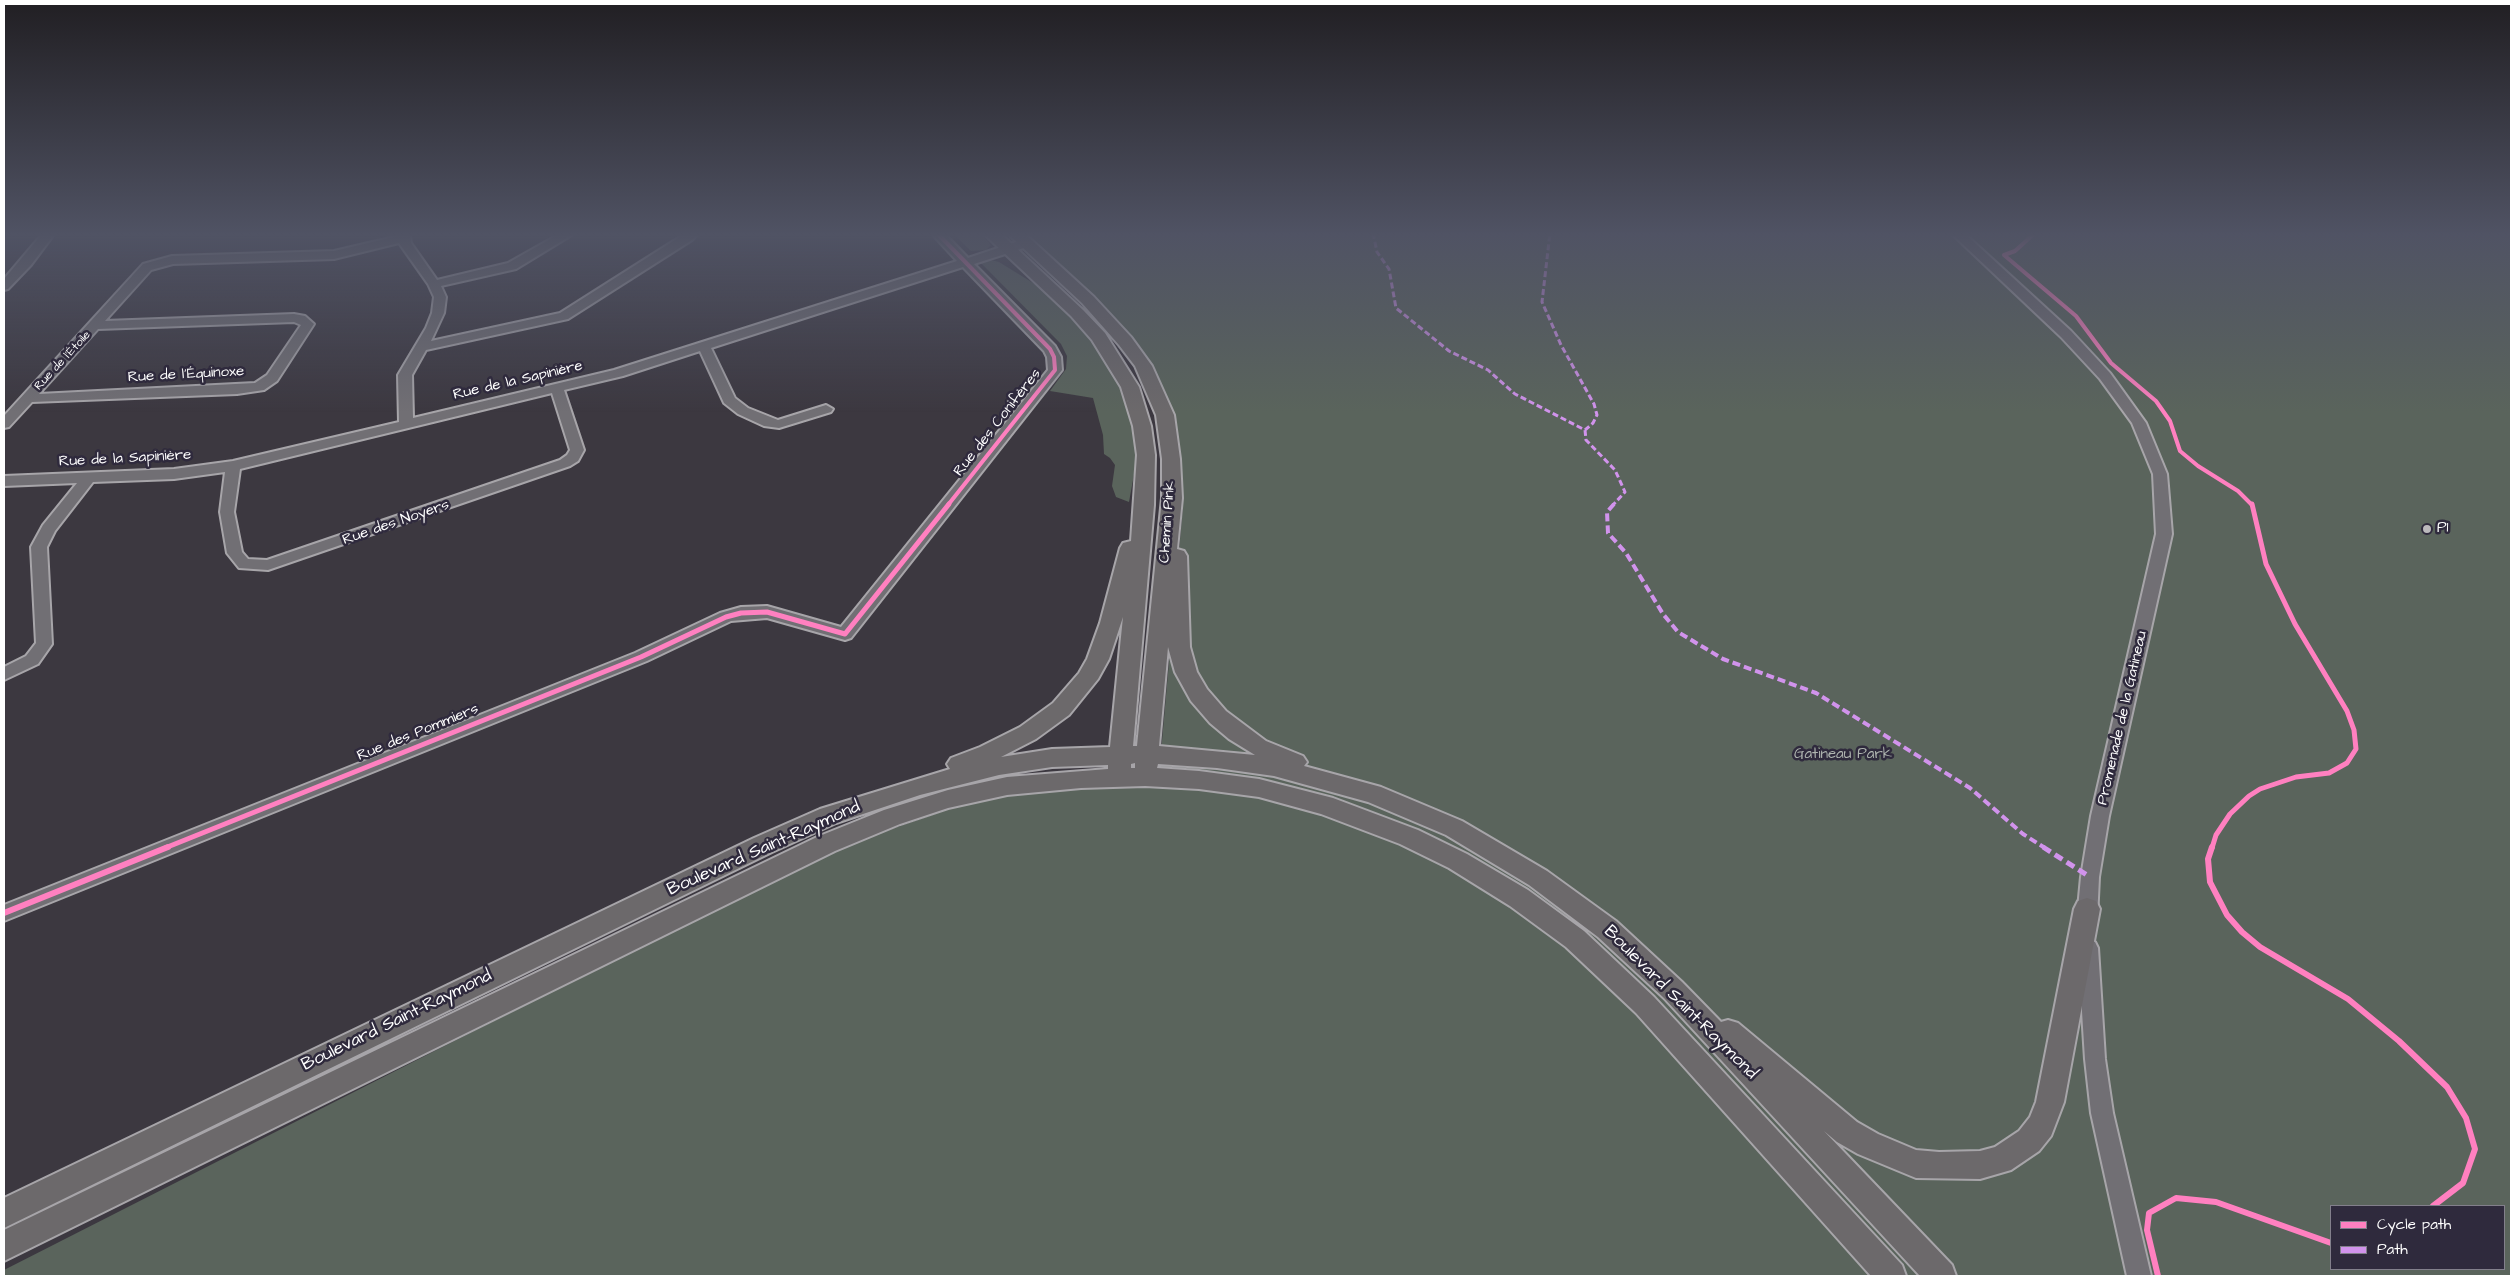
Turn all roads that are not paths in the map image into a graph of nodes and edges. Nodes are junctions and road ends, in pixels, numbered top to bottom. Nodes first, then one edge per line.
1 (123, 293) edge
2 (438, 293) edge
3 (602, 293) edge
4 (872, 293) edge
5 (995, 293) edge
6 (1060, 293) edge
7 (1075, 293) edge
8 (2021, 293) edge
9 (96, 325) junction
10 (704, 346) junction
11 (422, 347) junction
12 (557, 388) junction
13 (29, 398) junction
14 (826, 408) dead end
15 (4, 424) edge
16 (406, 424) junction
17 (233, 466) junction
18 (88, 479) junction
19 (4, 481) edge
20 (1172, 498) junction
21 (1144, 505) junction
22 (845, 634) joint
23 (4, 674) edge
24 (1133, 766) junction
25 (1373, 794) junction
26 (828, 816) junction
27 (2087, 909) junction
28 (4, 913) edge
29 (1607, 929) junction
30 (4, 1213) edge
31 (4, 1246) edge
32 (1891, 1276) edge
33 (1941, 1276) edge
34 (2139, 1276) edge

1 - 9 street, Rue de l'Étoile
2 - 11 street
3 - 11 street
4 - 10 street, Rue de la Sapinière
5 - 22 street, Rue des Conifères
6 - 21 main road, Chemin Pink
7 - 20 main road, Chemin Pink
8 - 27 street, Promenade de la Gatineau
9 - 13 street, Rue de l'Étoile
9 - 13 street, Rue de l'Équinoxe
10 - 12 street, Rue de la Sapinière
10 - 14 street
11 - 16 street
12 - 16 street, Rue de la Sapinière
12 - 17 street, Rue des Noyers
13 - 15 street, Rue de l'Étoile
16 - 17 street, Rue de la Sapinière
17 - 18 street, Rue de la Sapinière
18 - 19 street, Rue de la Sapinière
18 - 23 street
20 - 24 main road, Chemin Pink
20 - 25 main road
21 - 24 main road, Chemin Pink
21 - 26 main road
22 - 28 street, Rue des Pommiers
24 - 25 main road, Boulevard Saint-Raymond
24 - 26 main road, Boulevard Saint-Raymond
24 - 31 main road, Boulevard Saint-Raymond
24 - 32 main road, Boulevard Saint-Raymond
25 - 29 main road, Boulevard Saint-Raymond
26 - 30 main road, Boulevard Saint-Raymond
27 - 29 main road
27 - 34 street, Promenade de la Gatineau
29 - 33 main road, Boulevard Saint-Raymond

